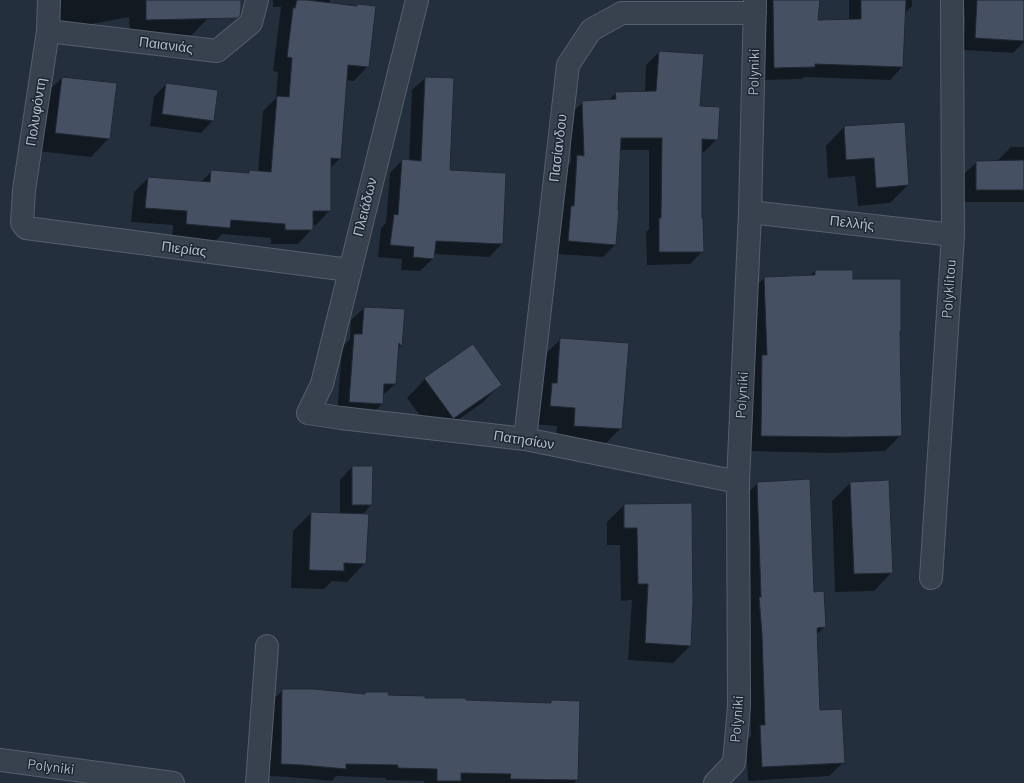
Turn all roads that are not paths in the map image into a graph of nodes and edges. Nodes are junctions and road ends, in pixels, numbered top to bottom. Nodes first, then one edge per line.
1 (49, 0) edge
2 (257, 0) edge
3 (417, 0) edge
4 (952, 0) edge
5 (755, 7) edge
6 (48, 31) junction
7 (750, 212) junction
8 (22, 223) joint
9 (953, 235) junction
10 (349, 270) junction
11 (308, 413) joint
12 (525, 439) junction
13 (738, 482) junction
14 (931, 578) dead end
15 (267, 646) dead end
16 (0, 760) edge
17 (173, 783) edge
18 (257, 783) edge
19 (714, 783) edge

1 - 6 street, Πολυφόντη
2 - 6 street, Παιανιάς
3 - 10 street, Πλειάδων
4 - 9 street, Polyklitou
5 - 7 street, Polyniki
5 - 12 street, Πασίανδου
6 - 8 street, Πολυφόντη
7 - 9 street, Πελλής
7 - 13 street, Polyniki
8 - 10 street, Πιερίας
9 - 14 street, Polyklitou
10 - 11 street, Πλειάδων
11 - 12 street, Πατησίων
12 - 13 street, Πατησίων
13 - 19 street, Polyniki
15 - 18 street
16 - 17 street, Polyniki

